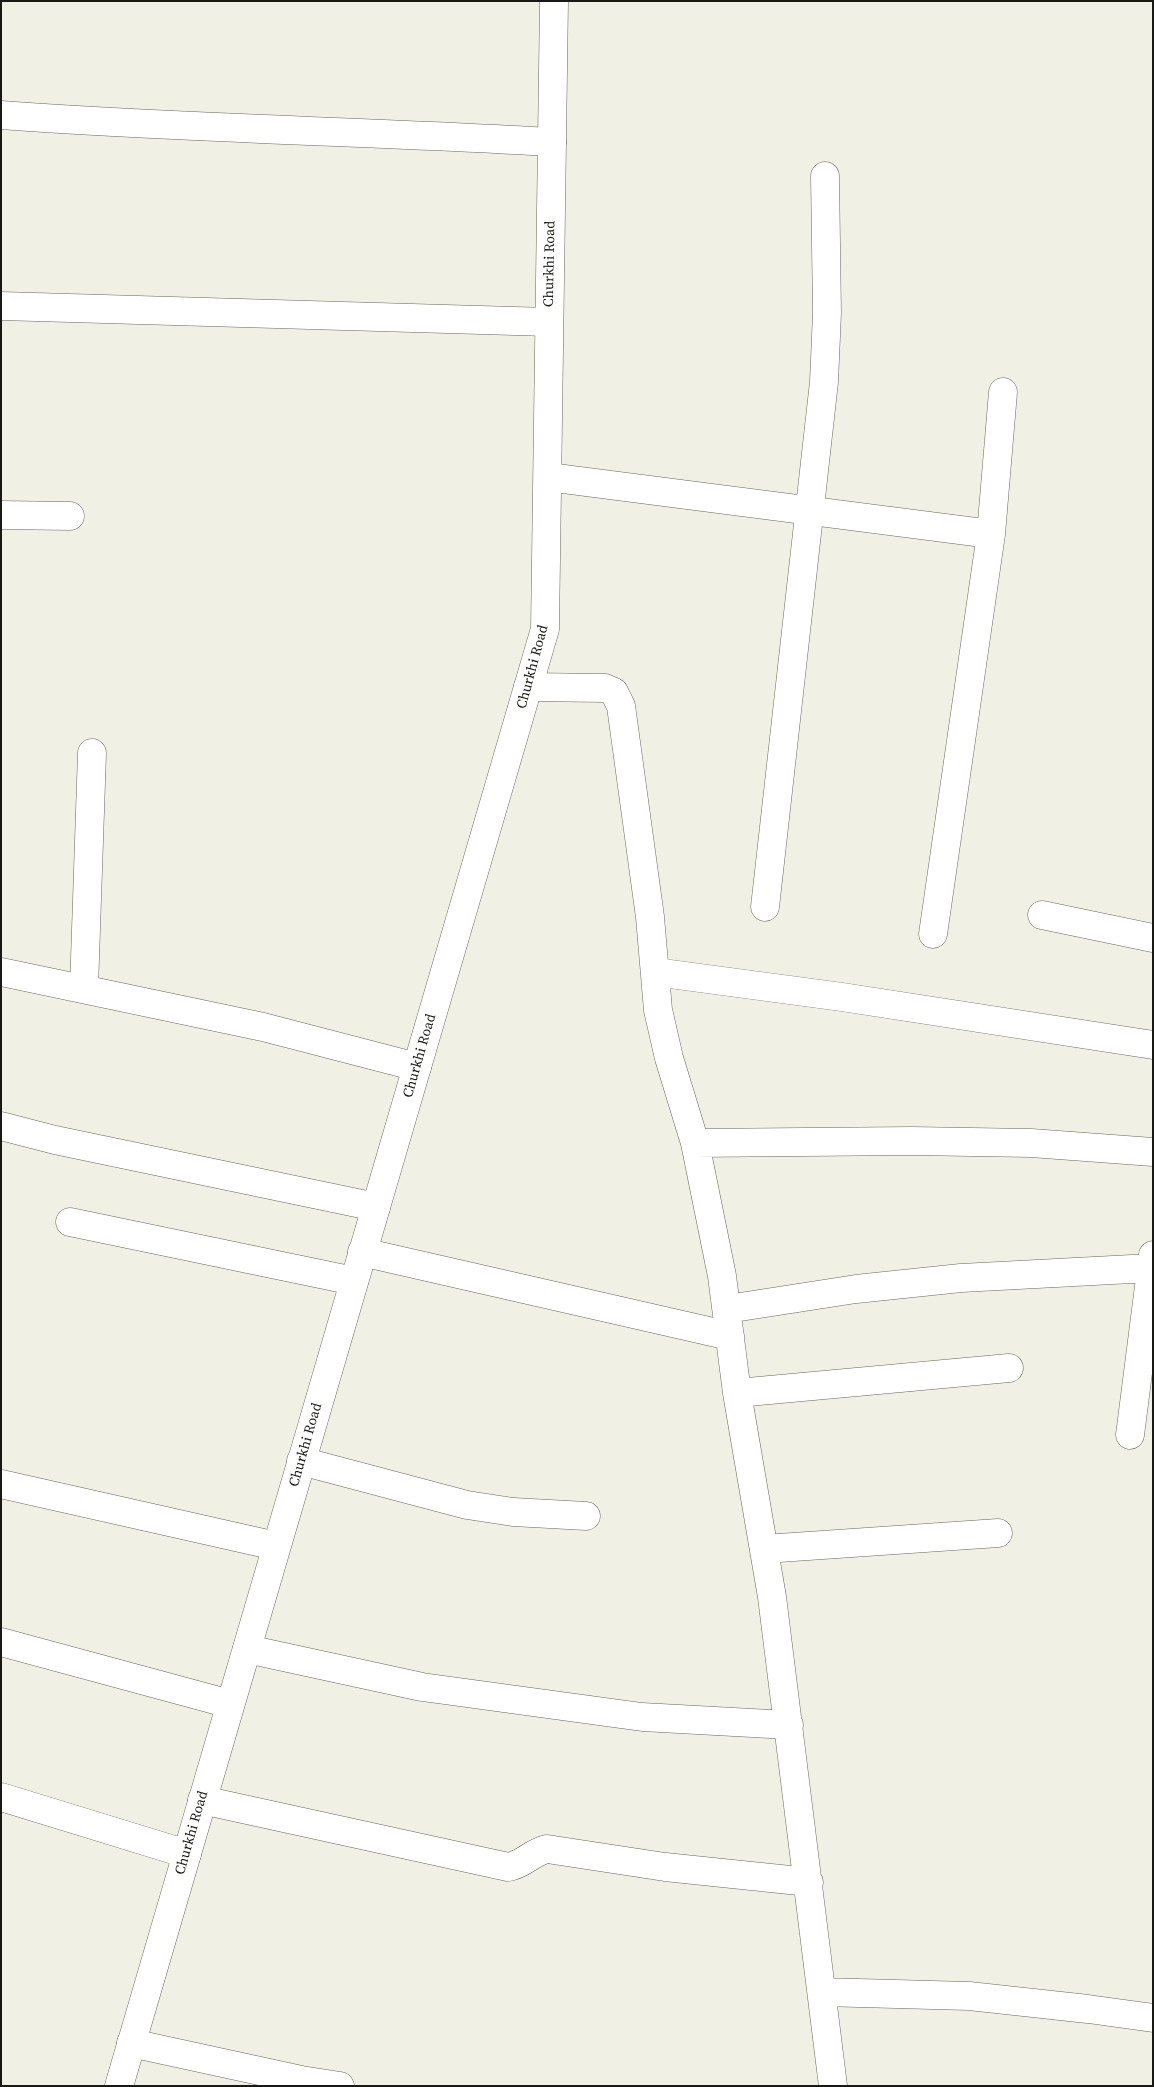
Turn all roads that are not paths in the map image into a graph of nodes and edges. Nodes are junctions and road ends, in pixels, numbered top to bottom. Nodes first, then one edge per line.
1 (554, 1) edge
2 (1, 115) edge
3 (552, 142) junction
4 (825, 176) dead end
5 (1, 306) edge
6 (549, 322) junction
7 (1003, 392) dead end
8 (548, 477) junction
9 (810, 510) junction
10 (1, 515) edge
11 (70, 516) dead end
12 (991, 534) junction
13 (528, 687) junction
14 (92, 753) dead end
15 (765, 907) dead end
16 (1042, 915) dead end
17 (933, 934) dead end
18 (1153, 938) edge
19 (1, 972) edge
20 (655, 972) junction
21 (84, 988) junction
22 (1153, 1045) edge
23 (417, 1067) junction
24 (1, 1126) edge
25 (695, 1143) junction
26 (1153, 1152) edge
27 (376, 1208) junction
28 (70, 1222) dead end
29 (362, 1252) junction
30 (1152, 1262) edge
31 (354, 1281) junction
32 (727, 1309) junction
33 (730, 1336) junction
34 (1147, 1346) edge
35 (1008, 1368) dead end
36 (738, 1393) junction
37 (1130, 1435) dead end
38 (301, 1462) junction
39 (1, 1484) edge
40 (586, 1516) dead end
41 (998, 1533) dead end
42 (276, 1546) junction
43 (764, 1549) junction
44 (1, 1642) edge
45 (247, 1649) junction
46 (230, 1704) junction
47 (789, 1725) junction
48 (1, 1797) edge
49 (202, 1800) junction
50 (187, 1854) junction
51 (809, 1882) junction
52 (822, 1992) junction
53 (1153, 2018) edge
54 (131, 2043) junction
55 (119, 2086) edge
56 (340, 2086) edge
57 (834, 2086) edge

1 - 3 street, Churkhi Road
2 - 3 street
3 - 6 street, Churkhi Road
4 - 9 street
5 - 6 street
6 - 8 street, Churkhi Road
7 - 12 street
8 - 9 street
8 - 13 street, Churkhi Road
9 - 12 street
9 - 15 street
10 - 11 street
12 - 17 street
13 - 20 street
13 - 23 street, Churkhi Road
14 - 21 street
16 - 18 street
19 - 21 street
20 - 22 street
20 - 25 street
21 - 23 street
23 - 27 street, Churkhi Road
24 - 27 street
25 - 26 street
25 - 32 street
27 - 29 street, Churkhi Road
28 - 31 street
29 - 31 street, Churkhi Road
29 - 33 street
30 - 32 street
30 - 34 street
31 - 38 street, Churkhi Road
32 - 33 street
33 - 36 street
34 - 37 street
35 - 36 street
36 - 43 street
38 - 40 street
38 - 42 street, Churkhi Road
39 - 42 street
41 - 43 street
42 - 45 street, Churkhi Road
43 - 47 street
44 - 46 street
45 - 46 street, Churkhi Road
45 - 47 street
46 - 49 street, Churkhi Road
47 - 51 street
48 - 50 street
49 - 50 street, Churkhi Road
49 - 51 street
50 - 54 street, Churkhi Road
51 - 52 street
52 - 53 street
52 - 57 street
54 - 55 street, Churkhi Road
54 - 56 street

